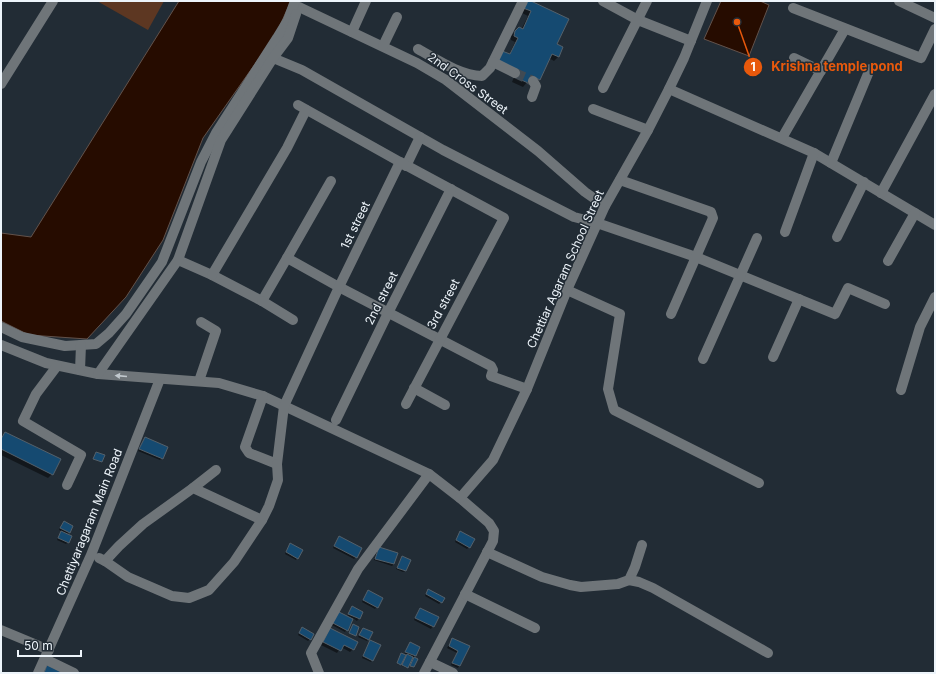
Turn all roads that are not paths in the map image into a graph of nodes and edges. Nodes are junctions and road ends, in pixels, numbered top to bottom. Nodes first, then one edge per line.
1 (53, 1) edge
2 (366, 1) edge
3 (523, 1) edge
4 (603, 1) edge
5 (647, 1) edge
6 (707, 1) edge
7 (898, 1) edge
8 (298, 3) edge
9 (793, 8) dead end
10 (397, 17) dead end
11 (935, 18) edge
12 (638, 20) junction
13 (845, 29) junction
14 (935, 29) edge
15 (352, 32) junction
16 (691, 40) junction
17 (383, 46) junction
18 (418, 49) dead end
19 (273, 58) junction
20 (794, 58) dead end
21 (493, 62) junction
22 (870, 69) dead end
23 (459, 70) junction
24 (821, 71) junction
25 (515, 73) tunnel mouth
26 (446, 80) junction
27 (533, 81) dead end
28 (1, 84) edge
29 (603, 88) dead end
30 (669, 89) junction
31 (935, 94) edge
32 (532, 97) dead end
33 (593, 109) dead end
34 (648, 130) junction
35 (420, 137) junction
36 (782, 138) junction
37 (814, 152) junction
38 (831, 163) junction
39 (403, 164) junction
40 (620, 180) junction
41 (331, 181) dead end
42 (864, 182) junction
43 (451, 189) junction
44 (881, 193) junction
45 (605, 206) junction
46 (915, 213) junction
47 (597, 223) junction
48 (935, 225) edge
49 (785, 232) dead end
50 (757, 238) dead end
51 (837, 238) dead end
52 (696, 257) junction
53 (287, 258) junction
54 (178, 260) junction
55 (888, 261) dead end
56 (212, 275) junction
57 (740, 276) junction
58 (339, 287) junction
59 (567, 290) junction
60 (935, 297) edge
61 (799, 300) junction
62 (262, 301) junction
63 (885, 304) dead end
64 (388, 313) junction
65 (671, 314) dead end
66 (293, 320) dead end
67 (202, 322) dead end
68 (1, 327) edge
69 (439, 339) junction
70 (1, 345) edge
71 (81, 345) junction
72 (773, 357) dead end
73 (703, 359) dead end
74 (57, 366) junction
75 (80, 370) junction
76 (98, 374) junction
77 (160, 379) junction
78 (199, 381) junction
79 (414, 388) junction
80 (527, 389) junction
81 (901, 390) dead end
82 (263, 396) junction
83 (406, 404) dead end
84 (445, 405) dead end
85 (284, 406) junction
86 (336, 420) dead end
87 (277, 464) junction
88 (216, 470) dead end
89 (429, 474) junction
90 (759, 483) dead end
91 (67, 485) dead end
92 (193, 488) junction
93 (460, 498) junction
94 (262, 520) junction
95 (642, 545) dead end
96 (487, 552) junction
97 (91, 555) junction
98 (105, 561) junction
99 (629, 580) junction
100 (465, 594) junction
101 (535, 628) dead end
102 (1, 630) edge
103 (768, 653) dead end
104 (47, 655) junction
105 (430, 662) junction
106 (38, 673) edge
107 (74, 673) edge
108 (319, 673) edge
109 (424, 673) edge
110 (453, 673) edge

1 - 28 street
2 - 15 street
3 - 21 street
4 - 12 street
5 - 12 street
6 - 16 street, Chettiar Agaram School Street
7 - 11 street
8 - 15 street, 2nd Cross Street
8 - 19 street
8 - 71 street
9 - 13 street
10 - 17 street
12 - 16 street
12 - 29 street
13 - 14 street
13 - 24 street
15 - 17 street, 2nd Cross Street
16 - 30 street, Chettiar Agaram School Street
17 - 26 street, 2nd Cross Street
18 - 23 street
19 - 35 street
19 - 54 street
20 - 24 street
21 - 23 street
21 - 25 street
22 - 38 street
23 - 26 street
24 - 36 street
26 - 45 street, 2nd Cross Street
27 - 32 street
30 - 34 street, Chettiar Agaram School Street
30 - 36 street
31 - 44 street
33 - 34 street
34 - 40 street, Chettiar Agaram School Street
35 - 39 street, 1st street
35 - 47 street
36 - 37 street
37 - 38 street
37 - 49 street
38 - 42 street
39 - 43 street
39 - 56 street
39 - 58 street, 1st street
40 - 45 street, Chettiar Agaram School Street
40 - 52 street
41 - 53 street
42 - 44 street
42 - 51 street
43 - 64 street, 2nd street
43 - 69 street, 3rd street
44 - 46 street
45 - 47 street, Chettiar Agaram School Street
46 - 48 street
46 - 55 street
47 - 52 street
47 - 59 street, Chettiar Agaram School Street
50 - 57 street
52 - 57 street
52 - 65 street
53 - 58 street
53 - 62 street
54 - 56 street
54 - 76 street
56 - 62 street
57 - 61 street
57 - 73 street
58 - 64 street
58 - 85 street, 1st street
59 - 80 street, Chettiar Agaram School Street
59 - 90 street
60 - 81 street
61 - 63 street
61 - 72 street
62 - 66 street
64 - 69 street
64 - 86 street, 2nd street
67 - 78 street
68 - 71 street
69 - 79 street, 3rd street
69 - 80 street
70 - 74 street
71 - 75 street
74 - 75 street
74 - 91 street
75 - 76 street
77 -> 76 street
77 - 78 street
77 - 97 street, Chettiyaragaram Main Road
78 - 82 street
79 - 83 street, 3rd street
79 - 84 street
80 - 93 street, Chettiar Agaram School Street
82 - 85 street
82 - 87 street
85 - 87 street, 1st street
85 - 89 street
87 - 94 street, 1st street
88 - 92 street
89 - 93 street
89 - 108 street
92 - 94 street
92 - 98 street
93 - 96 street
94 - 98 street, 1st street
95 - 99 street
96 - 99 street
96 - 100 street
97 - 98 street, 1st street
97 - 104 street, Chettiyaragaram Main Road
99 - 103 street
100 - 101 street
100 - 105 street
102 - 104 street
104 - 106 street, Chettiyaragaram Main Road
104 - 107 street
105 - 109 street
105 - 110 street

